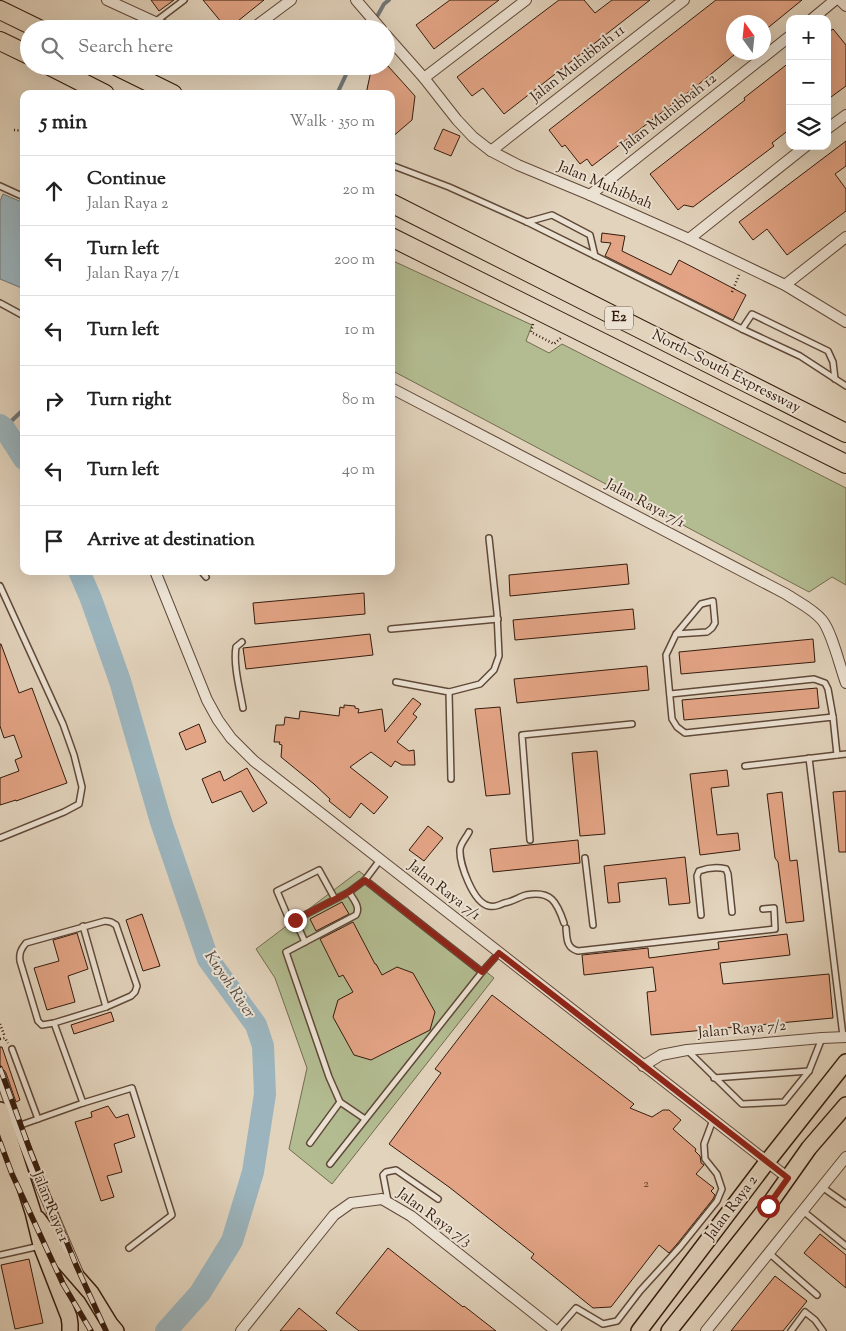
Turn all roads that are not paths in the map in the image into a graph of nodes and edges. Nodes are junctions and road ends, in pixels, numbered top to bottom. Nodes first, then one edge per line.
1 (106, 0) edge
2 (184, 0) edge
3 (291, 0) edge
4 (356, 0) edge
5 (526, 0) edge
6 (684, 0) edge
7 (835, 0) edge
8 (840, 0) edge
9 (846, 6) edge
10 (0, 10) edge
11 (817, 15) edge
12 (21, 20) edge
13 (151, 20) edge
14 (158, 20) edge
15 (264, 20) edge
16 (373, 20) edge
17 (786, 39) edge
18 (0, 41) edge
19 (395, 45) edge
20 (20, 51) edge
21 (68, 75) edge
22 (134, 75) edge
23 (424, 78) junction
24 (98, 90) edge
25 (165, 90) edge
26 (846, 114) edge
27 (831, 126) edge
28 (801, 150) edge
29 (491, 151) junction
30 (395, 166) edge
31 (0, 186) edge
32 (20, 195) edge
33 (590, 195) junction
34 (395, 205) edge
35 (527, 222) junction
36 (846, 237) edge
37 (689, 238) junction
38 (395, 239) edge
39 (595, 256) junction
40 (785, 284) junction
41 (0, 303) edge
42 (20, 314) edge
43 (846, 322) edge
44 (742, 329) junction
45 (835, 379) junction
46 (846, 386) edge
47 (395, 390) edge
48 (846, 433) edge
49 (846, 464) edge
50 (489, 538) dead end
51 (157, 575) edge
52 (0, 586) edge
53 (498, 619) junction
54 (391, 628) dead end
55 (676, 634) junction
56 (242, 642) dead end
57 (396, 682) dead end
58 (846, 683) edge
59 (449, 692) junction
60 (670, 694) junction
61 (243, 708) dead end
62 (833, 718) junction
63 (632, 724) dead end
64 (846, 754) edge
65 (837, 755) junction
66 (809, 758) junction
67 (745, 766) dead end
68 (451, 780) dead end
69 (469, 832) dead end
70 (0, 838) edge
71 (530, 840) dead end
72 (585, 858) dead end
73 (380, 860) junction
74 (365, 880) junction
75 (349, 892) junction
76 (335, 899) junction
77 (763, 909) dead end
78 (732, 912) dead end
79 (702, 915) dead end
80 (295, 920) junction
81 (593, 925) dead end
82 (83, 926) junction
83 (305, 942) junction
84 (499, 953) junction
85 (482, 972) junction
86 (106, 1006) junction
87 (54, 1023) junction
88 (844, 1036) edge
89 (822, 1038) junction
90 (12, 1049) dead end
91 (687, 1050) junction
92 (846, 1062) edge
93 (643, 1066) junction
94 (809, 1070) junction
95 (0, 1076) edge
96 (714, 1078) junction
97 (340, 1102) junction
98 (84, 1103) junction
99 (846, 1104) edge
100 (0, 1110) edge
101 (38, 1118) junction
102 (365, 1119) junction
103 (713, 1120) junction
104 (18, 1126) junction
105 (310, 1143) dead end
106 (6, 1147) edge
107 (846, 1157) edge
108 (767, 1162) junction
109 (330, 1164) dead end
110 (788, 1178) junction
111 (822, 1186) junction
112 (438, 1199) dead end
113 (388, 1202) junction
114 (845, 1202) edge
115 (803, 1210) junction
116 (33, 1212) junction
117 (40, 1246) junction
118 (846, 1246) edge
119 (129, 1248) dead end
120 (768, 1253) junction
121 (0, 1255) edge
122 (91, 1293) junction
123 (817, 1295) dead end
124 (113, 1328) edge
125 (646, 1329) edge
126 (70, 1331) edge
127 (241, 1331) edge
128 (556, 1331) edge
129 (669, 1331) edge
130 (706, 1331) edge
131 (791, 1331) edge
132 (823, 1331) edge

1 - 13 street
2 - 14 lane
3 - 15 street
4 - 16 street
5 - 23 street
6 - 29 street, Jalan Muhibbah 11
7 - 11 street
8 - 9 street
10 - 12 highway
17 - 33 street, Jalan Muhibbah 12
18 - 20 highway
19 - 23 street, Jalan Muhibbah
21 - 24 highway
22 - 25 highway
23 - 29 street, Jalan Muhibbah
26 - 27 street
28 - 37 street
29 - 33 street, Jalan Muhibbah
30 - 35 lane
31 - 32 lane
33 - 37 street, Jalan Muhibbah
34 - 48 highway, North–South Expressway / E2
35 - 39 lane
35 - 39 lane
36 - 40 street
37 - 40 street, Jalan Muhibbah
38 - 49 highway, North–South Expressway / E2
39 - 44 lane
40 - 43 street, Jalan Muhibbah
41 - 42 lane
44 - 45 lane
44 - 45 lane
45 - 46 lane
47 - 58 street, Jalan Raya 7/1
50 - 53 lane
51 - 73 street, Jalan Raya 7/1
52 - 70 lane
53 - 54 lane
53 - 59 lane
55 - 55 lane
55 - 60 lane
56 - 61 lane
57 - 59 lane
59 - 68 lane
60 - 62 lane
60 - 62 lane
62 - 65 lane
63 - 71 lane
64 - 65 lane
65 - 66 lane
66 - 67 lane
66 - 88 lane
69 - 77 lane
72 - 81 lane
73 - 74 lane
73 - 84 street, Jalan Raya 7/1
74 - 75 lane
74 - 85 lane
75 - 76 lane
75 - 83 lane
76 - 80 lane
76 - 80 lane
78 - 79 lane
80 - 83 lane
82 - 86 lane
82 - 86 lane
82 - 87 lane
83 - 97 lane
84 - 85 lane
84 - 93 street, Jalan Raya 7/1
85 - 102 lane
86 - 87 lane
87 - 98 lane
88 - 89 street, Jalan Raya 7/2
89 - 91 street, Jalan Raya 7/2
89 - 94 lane
90 - 101 lane
91 - 93 street, Jalan Raya 7/2
91 - 96 lane
92 - 108 main road, Jalan Raya 2
93 - 103 street, Jalan Raya 7/1
94 - 96 lane
94 - 96 lane
95 - 104 street, Jalan Raya 1
97 - 102 lane
97 - 105 lane
98 - 101 lane
98 - 119 lane
99 - 110 main road, Jalan Raya 2
100 - 106 main road, Jalan Raya 1
101 - 104 lane
102 - 109 lane
103 - 108 street, Jalan Raya 7/1
103 - 128 lane
104 - 122 street, Jalan Raya 1
106 - 116 main road, Jalan Raya 1
107 - 111 street
108 - 110 street, Jalan Raya 7/1
108 - 125 main road, Jalan Raya 2
110 - 129 main road, Jalan Raya 2
111 - 114 lane
111 - 115 street
112 - 113 lane
113 - 127 street, Jalan Raya 7/3
113 - 128 street, Jalan Raya 7/3
115 - 118 lane
115 - 120 street
116 - 117 main road, Jalan Raya 1
116 - 122 main road
117 - 121 lane
117 - 126 main road, Jalan Raya 1
120 - 123 lane
120 - 130 street
122 - 124 main road, Jalan Raya 1
131 - 132 lane

